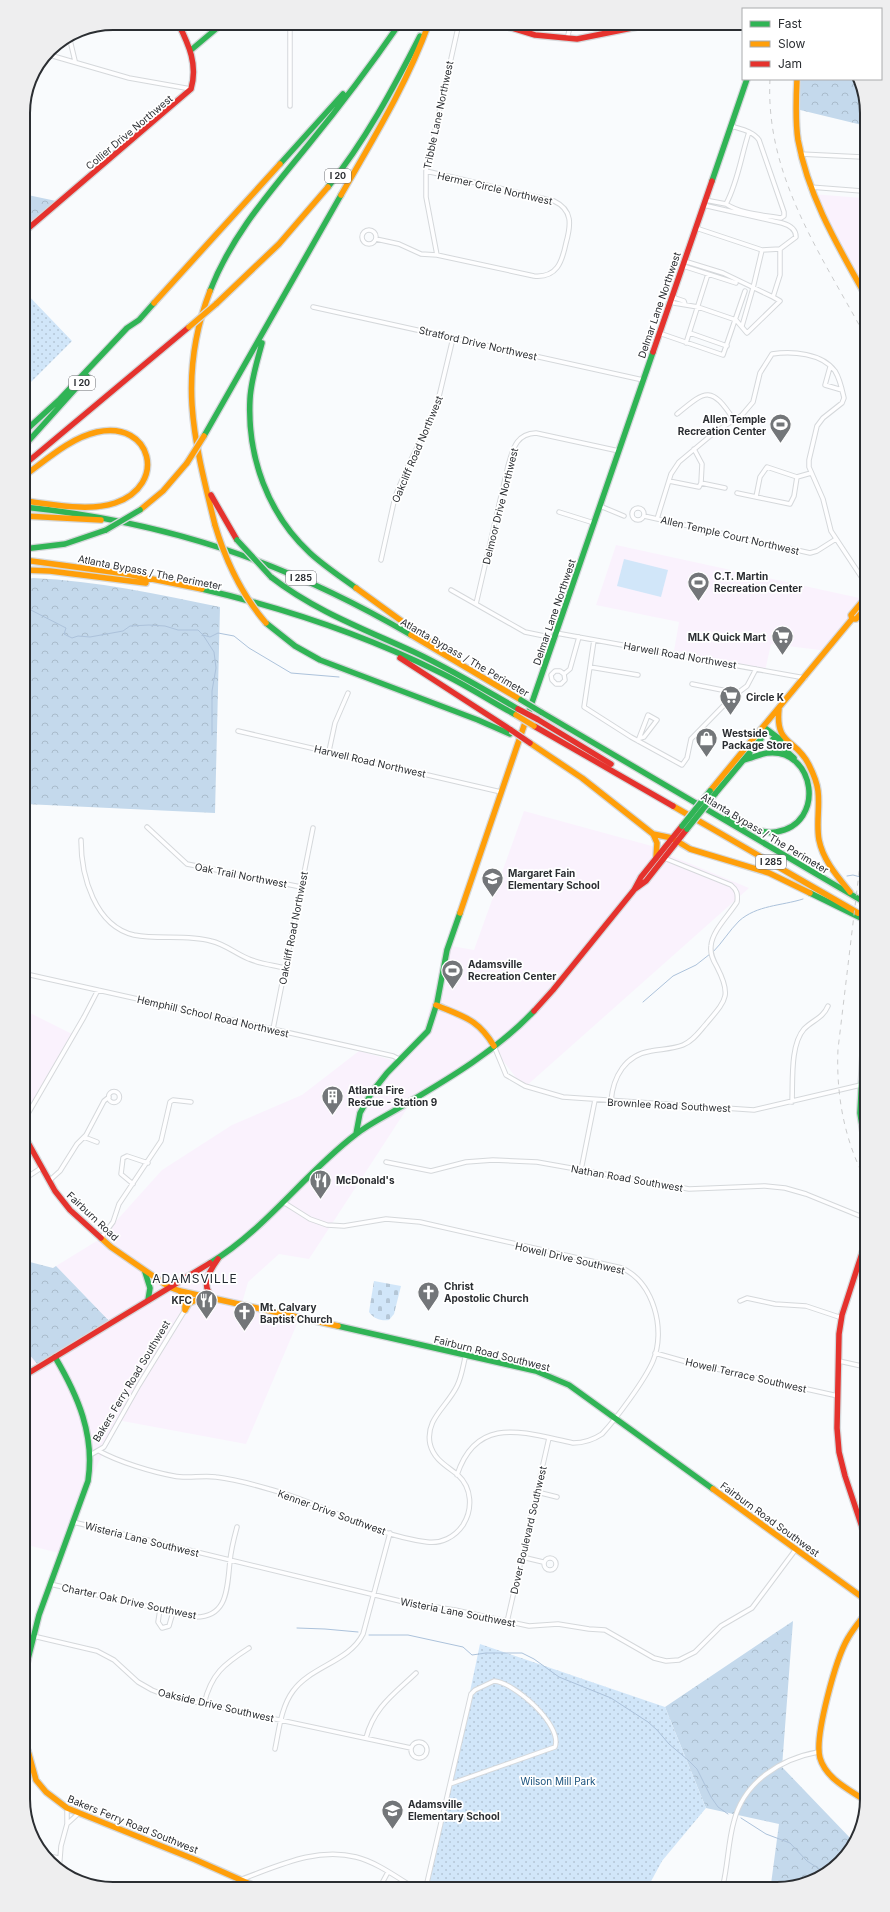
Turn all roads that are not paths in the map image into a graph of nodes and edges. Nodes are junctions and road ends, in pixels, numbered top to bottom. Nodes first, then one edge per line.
1 (181, 30) edge
2 (215, 30) edge
3 (290, 30) edge
4 (395, 30) edge
5 (423, 30) edge
6 (425, 30) edge
7 (456, 30) edge
8 (521, 30) edge
9 (569, 30) edge
10 (622, 30) edge
11 (567, 39) junction
12 (70, 42) edge
13 (191, 50) junction
14 (53, 56) edge
15 (375, 58) junction
16 (75, 61) junction
17 (747, 80) edge
18 (797, 80) edge
19 (190, 89) junction
20 (290, 106) dead end
21 (731, 126) junction
22 (749, 132) junction
23 (800, 154) junction
24 (860, 157) edge
25 (426, 171) junction
26 (809, 187) junction
27 (860, 192) edge
28 (704, 202) junction
29 (726, 204) junction
30 (30, 227) edge
31 (696, 228) junction
32 (376, 239) junction
33 (780, 249) junction
34 (762, 250) junction
35 (437, 255) junction
36 (683, 263) junction
37 (708, 274) junction
38 (736, 284) dead end
39 (860, 285) edge
40 (753, 288) junction
41 (745, 291) dead end
42 (773, 298) junction
43 (671, 299) junction
44 (313, 307) dead end
45 (698, 307) junction
46 (278, 308) junction
47 (138, 320) junction
48 (736, 320) junction
49 (742, 326) junction
50 (690, 332) junction
51 (659, 333) junction
52 (453, 338) junction
53 (686, 343) junction
54 (727, 346) junction
55 (830, 367) junction
56 (643, 380) junction
57 (842, 390) junction
58 (677, 414) dead end
59 (734, 420) junction
60 (30, 426) edge
61 (30, 439) edge
62 (694, 449) junction
63 (619, 451) junction
64 (30, 460) edge
65 (201, 470) junction
66 (30, 472) edge
67 (811, 473) junction
68 (797, 477) junction
69 (669, 480) junction
70 (701, 483) junction
71 (725, 488) dead end
72 (737, 493) dead end
73 (756, 497) junction
74 (30, 501) edge
75 (600, 506) junction
76 (30, 508) edge
77 (559, 512) dead end
78 (30, 516) edge
79 (624, 516) dead end
80 (644, 516) dead end
81 (657, 519) junction
82 (129, 522) junction
83 (594, 523) junction
84 (836, 539) junction
85 (30, 548) edge
86 (381, 560) dead end
87 (30, 561) edge
88 (30, 570) edge
89 (860, 575) edge
90 (199, 590) junction
91 (451, 590) dead end
92 (476, 604) junction
93 (860, 604) edge
94 (860, 615) edge
95 (852, 620) junction
96 (555, 635) junction
97 (579, 637) junction
98 (594, 640) junction
99 (374, 642) junction
100 (460, 664) junction
101 (590, 667) junction
102 (756, 669) junction
103 (564, 674) dead end
104 (638, 675) dead end
105 (805, 678) junction
106 (692, 684) dead end
107 (348, 693) dead end
108 (736, 694) junction
109 (779, 710) junction
110 (764, 729) junction
111 (238, 731) dead end
112 (510, 732) junction
113 (639, 740) junction
114 (329, 752) junction
115 (794, 759) junction
116 (744, 760) junction
117 (811, 772) junction
118 (502, 792) junction
119 (712, 793) junction
120 (678, 808) junction
121 (718, 816) junction
122 (148, 827) dead end
123 (313, 828) dead end
124 (653, 834) junction
125 (81, 840) dead end
126 (674, 840) junction
127 (656, 858) junction
128 (664, 858) junction
129 (301, 887) junction
130 (634, 890) junction
131 (853, 896) junction
132 (860, 900) edge
133 (860, 915) edge
134 (860, 918) edge
135 (285, 968) junction
136 (30, 975) edge
137 (98, 990) junction
138 (436, 1005) junction
139 (828, 1006) dead end
140 (273, 1029) junction
141 (494, 1046) junction
142 (399, 1059) junction
143 (860, 1085) edge
144 (109, 1097) dead end
145 (595, 1100) junction
146 (611, 1101) junction
147 (191, 1102) dead end
148 (792, 1102) junction
149 (30, 1110) edge
150 (356, 1134) junction
151 (84, 1137) junction
152 (98, 1142) dead end
153 (30, 1146) edge
154 (386, 1162) dead end
155 (148, 1163) junction
156 (42, 1168) junction
157 (581, 1170) junction
158 (30, 1176) edge
159 (49, 1181) junction
160 (133, 1184) junction
161 (283, 1202) junction
162 (860, 1216) edge
163 (101, 1238) junction
164 (218, 1258) junction
165 (860, 1260) edge
166 (145, 1272) junction
167 (169, 1287) junction
168 (180, 1291) junction
169 (206, 1297) junction
170 (213, 1298) junction
171 (148, 1300) junction
172 (740, 1301) dead end
173 (185, 1310) junction
174 (842, 1318) junction
175 (655, 1353) junction
176 (466, 1354) junction
177 (55, 1357) junction
178 (839, 1361) junction
179 (860, 1366) edge
180 (30, 1372) edge
181 (838, 1396) junction
182 (615, 1418) junction
183 (549, 1438) junction
184 (99, 1451) junction
185 (92, 1454) junction
186 (457, 1475) junction
187 (537, 1492) junction
188 (557, 1497) dead end
189 (860, 1521) edge
190 (73, 1522) junction
191 (237, 1527) dead end
192 (390, 1533) junction
193 (796, 1550) junction
194 (522, 1557) junction
195 (230, 1560) junction
196 (543, 1562) dead end
197 (50, 1584) junction
198 (372, 1595) junction
199 (860, 1596) edge
200 (160, 1609) junction
201 (173, 1612) junction
202 (860, 1621) edge
203 (507, 1622) junction
204 (33, 1636) junction
205 (249, 1648) dead end
206 (30, 1650) edge
207 (416, 1673) dead end
208 (204, 1704) junction
209 (281, 1720) junction
210 (366, 1738) junction
211 (411, 1748) junction
212 (275, 1749) dead end
213 (818, 1752) junction
214 (30, 1758) edge
215 (450, 1784) junction
216 (860, 1797) edge
217 (67, 1808) junction
218 (79, 1813) junction
219 (67, 1824) junction
220 (53, 1857) edge
221 (59, 1858) junction
222 (59, 1862) edge
223 (388, 1872) junction
224 (242, 1879) junction
225 (248, 1882) edge
226 (383, 1882) edge
227 (405, 1882) edge
228 (427, 1882) edge
229 (723, 1882) edge

1 - 13 main road
2 - 13 main road
3 - 20 street
4 - 15 main road, I 20
5 - 64 main road, I 20, bridge
6 - 46 main road
7 - 25 street, Tribble Lane Northwest
8 - 11 main road
9 - 11 street
10 - 11 main road
12 - 16 street
13 - 19 main road
14 - 16 street
15 - 47 main road, I 20
15 - 65 main road
16 - 19 street
17 - 21 main road, Delmar Lane Northwest
18 - 23 main road
19 - 30 main road, Collier Drive Northwest
21 - 22 street
21 - 28 main road, Delmar Lane Northwest
22 - 29 street
22 - 29 street
23 - 24 street
23 - 26 main road
25 - 35 street, Tribble Lane Northwest
25 - 35 street, Hermer Circle Northwest
26 - 27 street
26 - 39 main road
28 - 29 street
28 - 31 main road, Delmar Lane Northwest
28 - 33 street
31 - 34 street
31 - 36 main road, Delmar Lane Northwest
32 - 32 street
32 - 35 street
33 - 34 street
33 - 42 street
34 - 40 street
36 - 37 street
36 - 40 street
36 - 43 main road, Delmar Lane Northwest
37 - 38 street
37 - 45 street
40 - 42 street
40 - 49 street
41 - 48 street
42 - 49 street
43 - 45 street
43 - 51 main road, Delmar Lane Northwest
44 - 52 street, Stratford Drive Northwest
45 - 48 street
45 - 50 street
46 - 85 main road, bridge
46 - 100 main road
47 - 60 main road
47 - 61 main road, I 20
48 - 49 street
48 - 54 street
50 - 53 street
50 - 54 street
51 - 53 street
51 - 56 main road, Delmar Lane Northwest
52 - 56 street, Stratford Drive Northwest
52 - 86 street, Oakcliff Road Northwest
53 - 54 street
55 - 57 street
55 - 57 street
55 - 59 street
56 - 63 main road, Delmar Lane Northwest
57 - 67 street
58 - 59 street
59 - 62 street
62 - 69 street
62 - 70 street
63 - 75 main road, Delmar Lane Northwest
63 - 92 street, Delmoor Drive Northwest
65 - 112 main road, bridge
65 - 120 main road, bridge
66 - 74 main road
67 - 68 street
67 - 84 street
68 - 73 street
68 - 73 street
69 - 70 street
69 - 81 street
70 - 71 street
72 - 73 street
75 - 79 street
75 - 83 main road, Delmar Lane Northwest
76 - 82 main road, Atlanta Bypass / The Perimeter / I 285
77 - 83 street
78 - 82 main road
80 - 81 street, Allen Temple Court Northwest
81 - 84 street, Allen Temple Court Northwest
82 - 100 main road, Atlanta Bypass / The Perimeter / I 285
83 - 96 main road, Delmar Lane Northwest
84 - 89 street
87 - 90 main road, Atlanta Bypass / The Perimeter / I 285
88 - 90 main road
90 - 99 main road, Atlanta Bypass / The Perimeter / I 285
91 - 92 street, Harwell Road Northwest
92 - 96 street, Harwell Road Northwest
93 - 95 main road
94 - 95 main road
95 - 105 main road
96 - 97 street, Harwell Road Northwest
96 - 118 main road, Delmar Lane Northwest
97 - 98 street, Harwell Road Northwest
97 - 103 street
98 - 101 street
98 - 102 street, Harwell Road Northwest
99 - 112 main road
99 - 120 main road, Atlanta Bypass / The Perimeter / I 285, bridge
100 - 121 main road, Atlanta Bypass / The Perimeter / I 285, bridge
101 - 104 street
101 - 113 street
102 - 105 street, Harwell Road Northwest
102 - 108 street
105 - 109 main road
106 - 108 street
107 - 114 street
108 - 113 street
109 - 110 main road
109 - 117 main road
110 - 115 main road
110 - 116 main road
110 - 117 main road
110 - 119 main road
111 - 114 street, Harwell Road Northwest
112 - 124 main road, bridge
113 - 113 street
114 - 118 street, Harwell Road Northwest
115 - 116 main road
115 - 121 main road
116 - 119 main road
117 - 131 main road
118 - 138 main road, Delmar Lane Northwest
119 - 126 main road, bridge
120 - 133 main road, Atlanta Bypass / The Perimeter / I 285
121 - 131 main road, Atlanta Bypass / The Perimeter / I 285
122 - 129 street, Oak Trail Northwest
123 - 129 street, Oakcliff Road Northwest
124 - 126 main road
124 - 127 main road
125 - 135 street
126 - 127 main road
126 - 128 main road
126 - 134 main road
127 - 130 main road
128 - 130 main road
128 - 146 street
129 - 135 street, Oakcliff Road Northwest
130 - 141 main road
131 - 132 main road, Atlanta Bypass / The Perimeter / I 285
135 - 140 street, Oakcliff Road Northwest
136 - 137 street, Hemphill School Road Northwest
137 - 140 street, Hemphill School Road Northwest
137 - 149 street
138 - 141 main road
138 - 142 main road, Delmar Lane Northwest
139 - 148 street
140 - 142 street, Hemphill School Road Northwest
141 - 145 street, Brownlee Road Southwest
141 - 150 main road
142 - 150 main road, Delmar Lane Northwest
143 - 148 street, Brownlee Road Southwest
144 - 151 street
145 - 146 street, Brownlee Road Southwest
145 - 157 street
146 - 148 street, Brownlee Road Southwest
147 - 155 street
150 - 161 main road
151 - 152 street
151 - 159 street
153 - 156 main road, Fairburn Road
154 - 157 street, Nathan Road Southwest
155 - 160 street
155 - 160 street
156 - 158 street
156 - 159 main road, Fairburn Road
157 - 162 street, Nathan Road Southwest
159 - 163 main road, Fairburn Road
160 - 163 street
161 - 164 main road
161 - 175 street, Howell Drive Southwest
163 - 166 main road, Fairburn Road
164 - 167 main road
164 - 170 main road
165 - 174 main road
166 - 167 main road, Fairburn Road
166 - 171 main road
167 - 168 main road, Fairburn Road Southwest
167 - 171 main road
168 - 169 main road, Fairburn Road Southwest
168 - 173 main road
169 - 170 main road, Fairburn Road Southwest
169 - 173 main road
170 - 176 main road, Fairburn Road Southwest
171 - 177 main road
172 - 174 street
173 - 184 street, Bakers Ferry Road Southwest
174 - 178 main road
175 - 181 street, Howell Terrace Southwest
175 - 182 street, Howell Drive Southwest
176 - 182 main road, Fairburn Road Southwest
176 - 186 street, Kenner Drive Southwest
177 - 180 main road
177 - 185 main road
178 - 179 street
178 - 181 main road
181 - 189 main road
182 - 183 street, Howell Drive Southwest
182 - 193 main road, Fairburn Road Southwest
183 - 186 street, Howell Drive Southwest
183 - 187 street, Dover Boulevard Southwest
184 - 185 street, Bakers Ferry Road Southwest
184 - 192 street, Kenner Drive Southwest
185 - 190 main road, Bakers Ferry Road Southwest
186 - 192 street, Kenner Drive Southwest
187 - 188 street
187 - 194 street, Dover Boulevard Southwest
190 - 195 street, Wisteria Lane Southwest
190 - 197 main road, Bakers Ferry Road Southwest
191 - 195 street, Charter Oak Drive Southwest
192 - 198 street
193 - 199 main road, Fairburn Road Southwest
193 - 203 street, Wisteria Lane Southwest
194 - 196 street
194 - 203 street, Dover Boulevard Southwest
195 - 198 street, Wisteria Lane Southwest
195 - 201 street, Charter Oak Drive Southwest
197 - 200 street, Charter Oak Drive Southwest
197 - 204 main road, Bakers Ferry Road Southwest
198 - 203 street, Wisteria Lane Southwest
198 - 209 street
200 - 201 street, Charter Oak Drive Southwest
200 - 201 street
202 - 213 main road
204 - 206 main road, Bakers Ferry Road Southwest
204 - 208 street, Oakside Drive Southwest
205 - 208 street
207 - 210 street
208 - 209 street, Oakside Drive Southwest
209 - 210 street, Oakside Drive Southwest
209 - 212 street
210 - 211 street, Oakside Drive Southwest
211 - 211 street
213 - 216 main road
213 - 229 street
214 - 217 main road, Bakers Ferry Road Southwest
215 - 215 street
215 - 228 street
217 - 218 main road, Bakers Ferry Road Southwest
217 - 219 street
218 - 219 street
218 - 224 main road, Bakers Ferry Road Southwest
219 - 221 street
220 - 221 street
221 - 222 street
223 - 224 street
223 - 226 street
223 - 227 street
224 - 225 main road, Bakers Ferry Road Southwest

